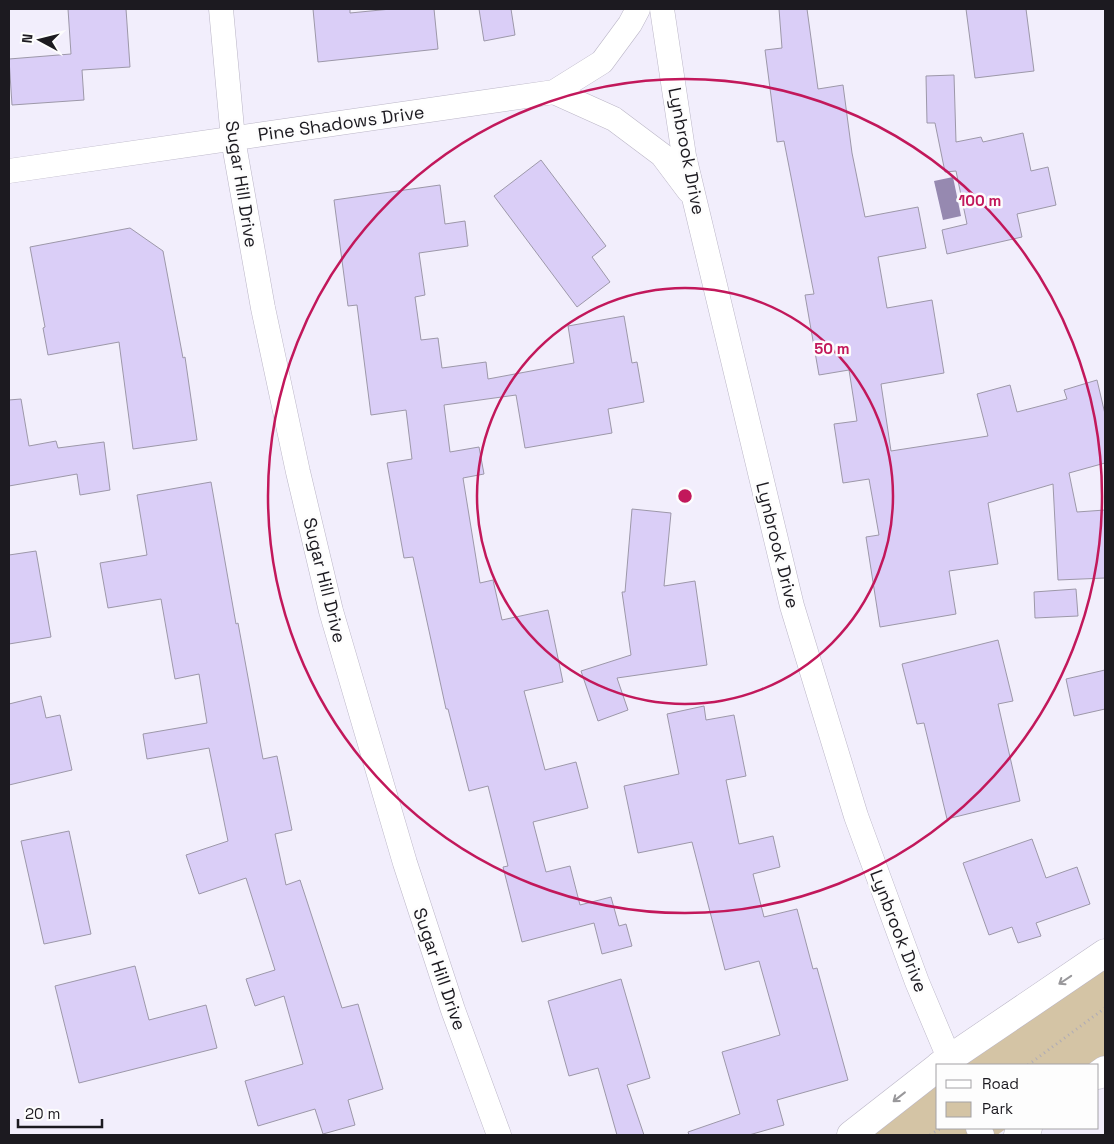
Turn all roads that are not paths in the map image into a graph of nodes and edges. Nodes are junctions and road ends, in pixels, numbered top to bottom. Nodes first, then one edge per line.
1 (221, 9) edge
2 (638, 9) edge
3 (662, 9) edge
4 (554, 92) junction
5 (233, 139) junction
6 (9, 171) edge
7 (695, 200) junction
8 (1105, 953) edge
9 (944, 1064) edge
10 (936, 1070) edge
11 (499, 1135) edge
12 (851, 1135) edge

1 - 5 street, Sugar Hill Drive
2 - 4 street, Pine Shadows Drive
3 - 7 street, Lynbrook Drive
4 - 5 street, Pine Shadows Drive
4 - 7 street
5 - 6 street, Pine Shadows Drive
5 - 11 street, Sugar Hill Drive
7 - 9 street, Lynbrook Drive
8 -> 9 street
10 -> 12 street

